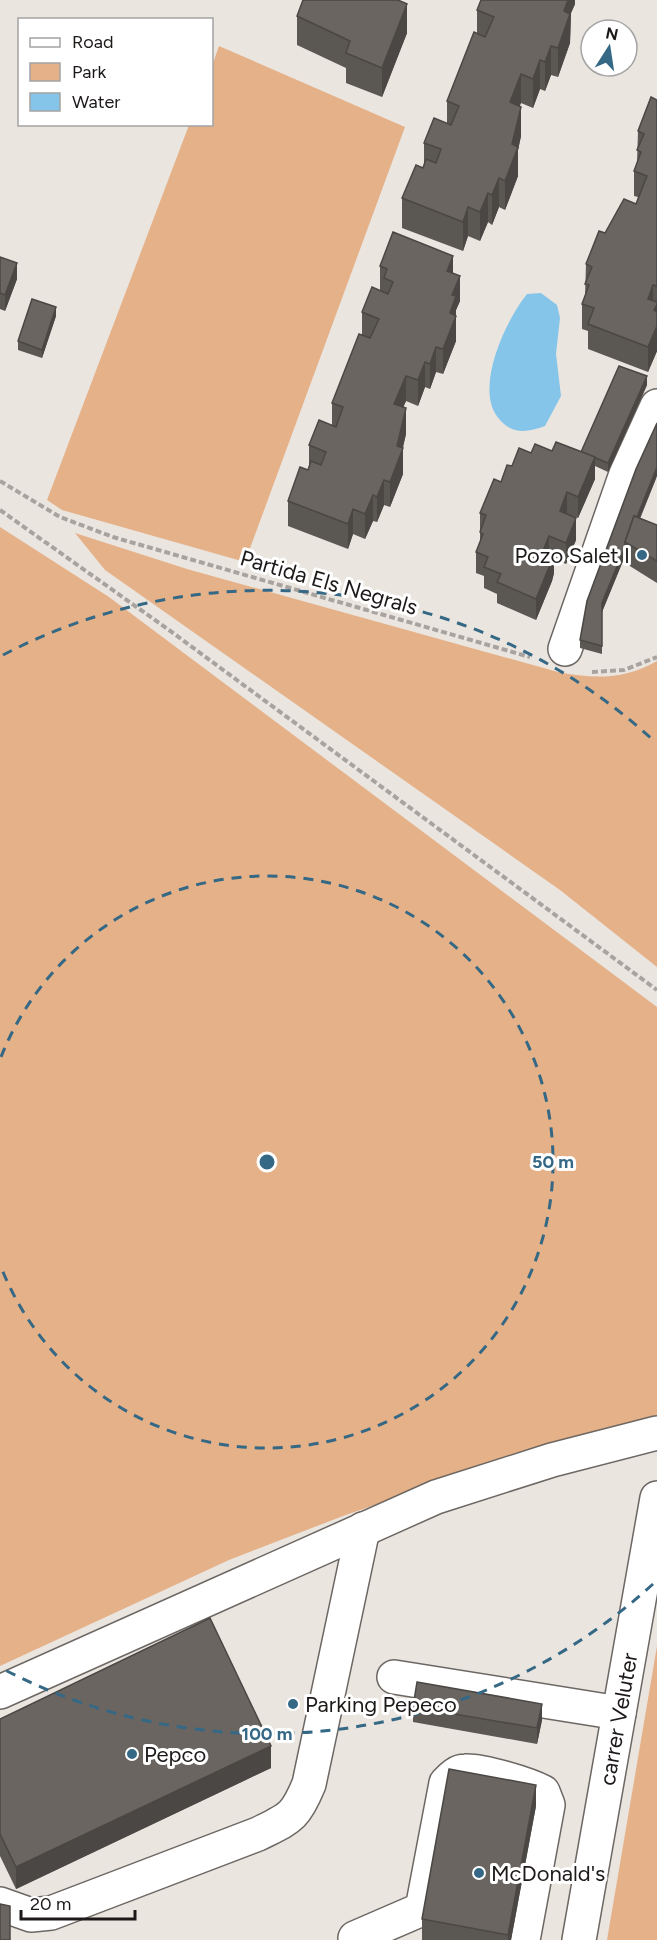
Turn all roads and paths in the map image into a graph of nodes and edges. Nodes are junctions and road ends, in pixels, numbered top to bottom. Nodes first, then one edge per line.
1 (657, 406) edge
2 (0, 481) edge
3 (0, 510) edge
4 (657, 657) edge
5 (534, 658) dead end
6 (576, 660) joint
7 (657, 990) edge
8 (657, 1433) edge
9 (657, 1498) edge
10 (363, 1529) junction
11 (394, 1677) dead end
12 (0, 1692) edge
13 (619, 1713) junction
14 (0, 1904) edge
15 (355, 1938) dead end
16 (523, 1940) edge
17 (579, 1940) edge

1 - 6 street
2 - 5 path, Partida Els Negrals
3 - 7 path
4 - 6 path
8 - 10 street
9 - 13 street, carrer Veluter
10 - 12 street
10 - 14 street
11 - 13 street
13 - 17 street, carrer Veluter
15 - 16 street

